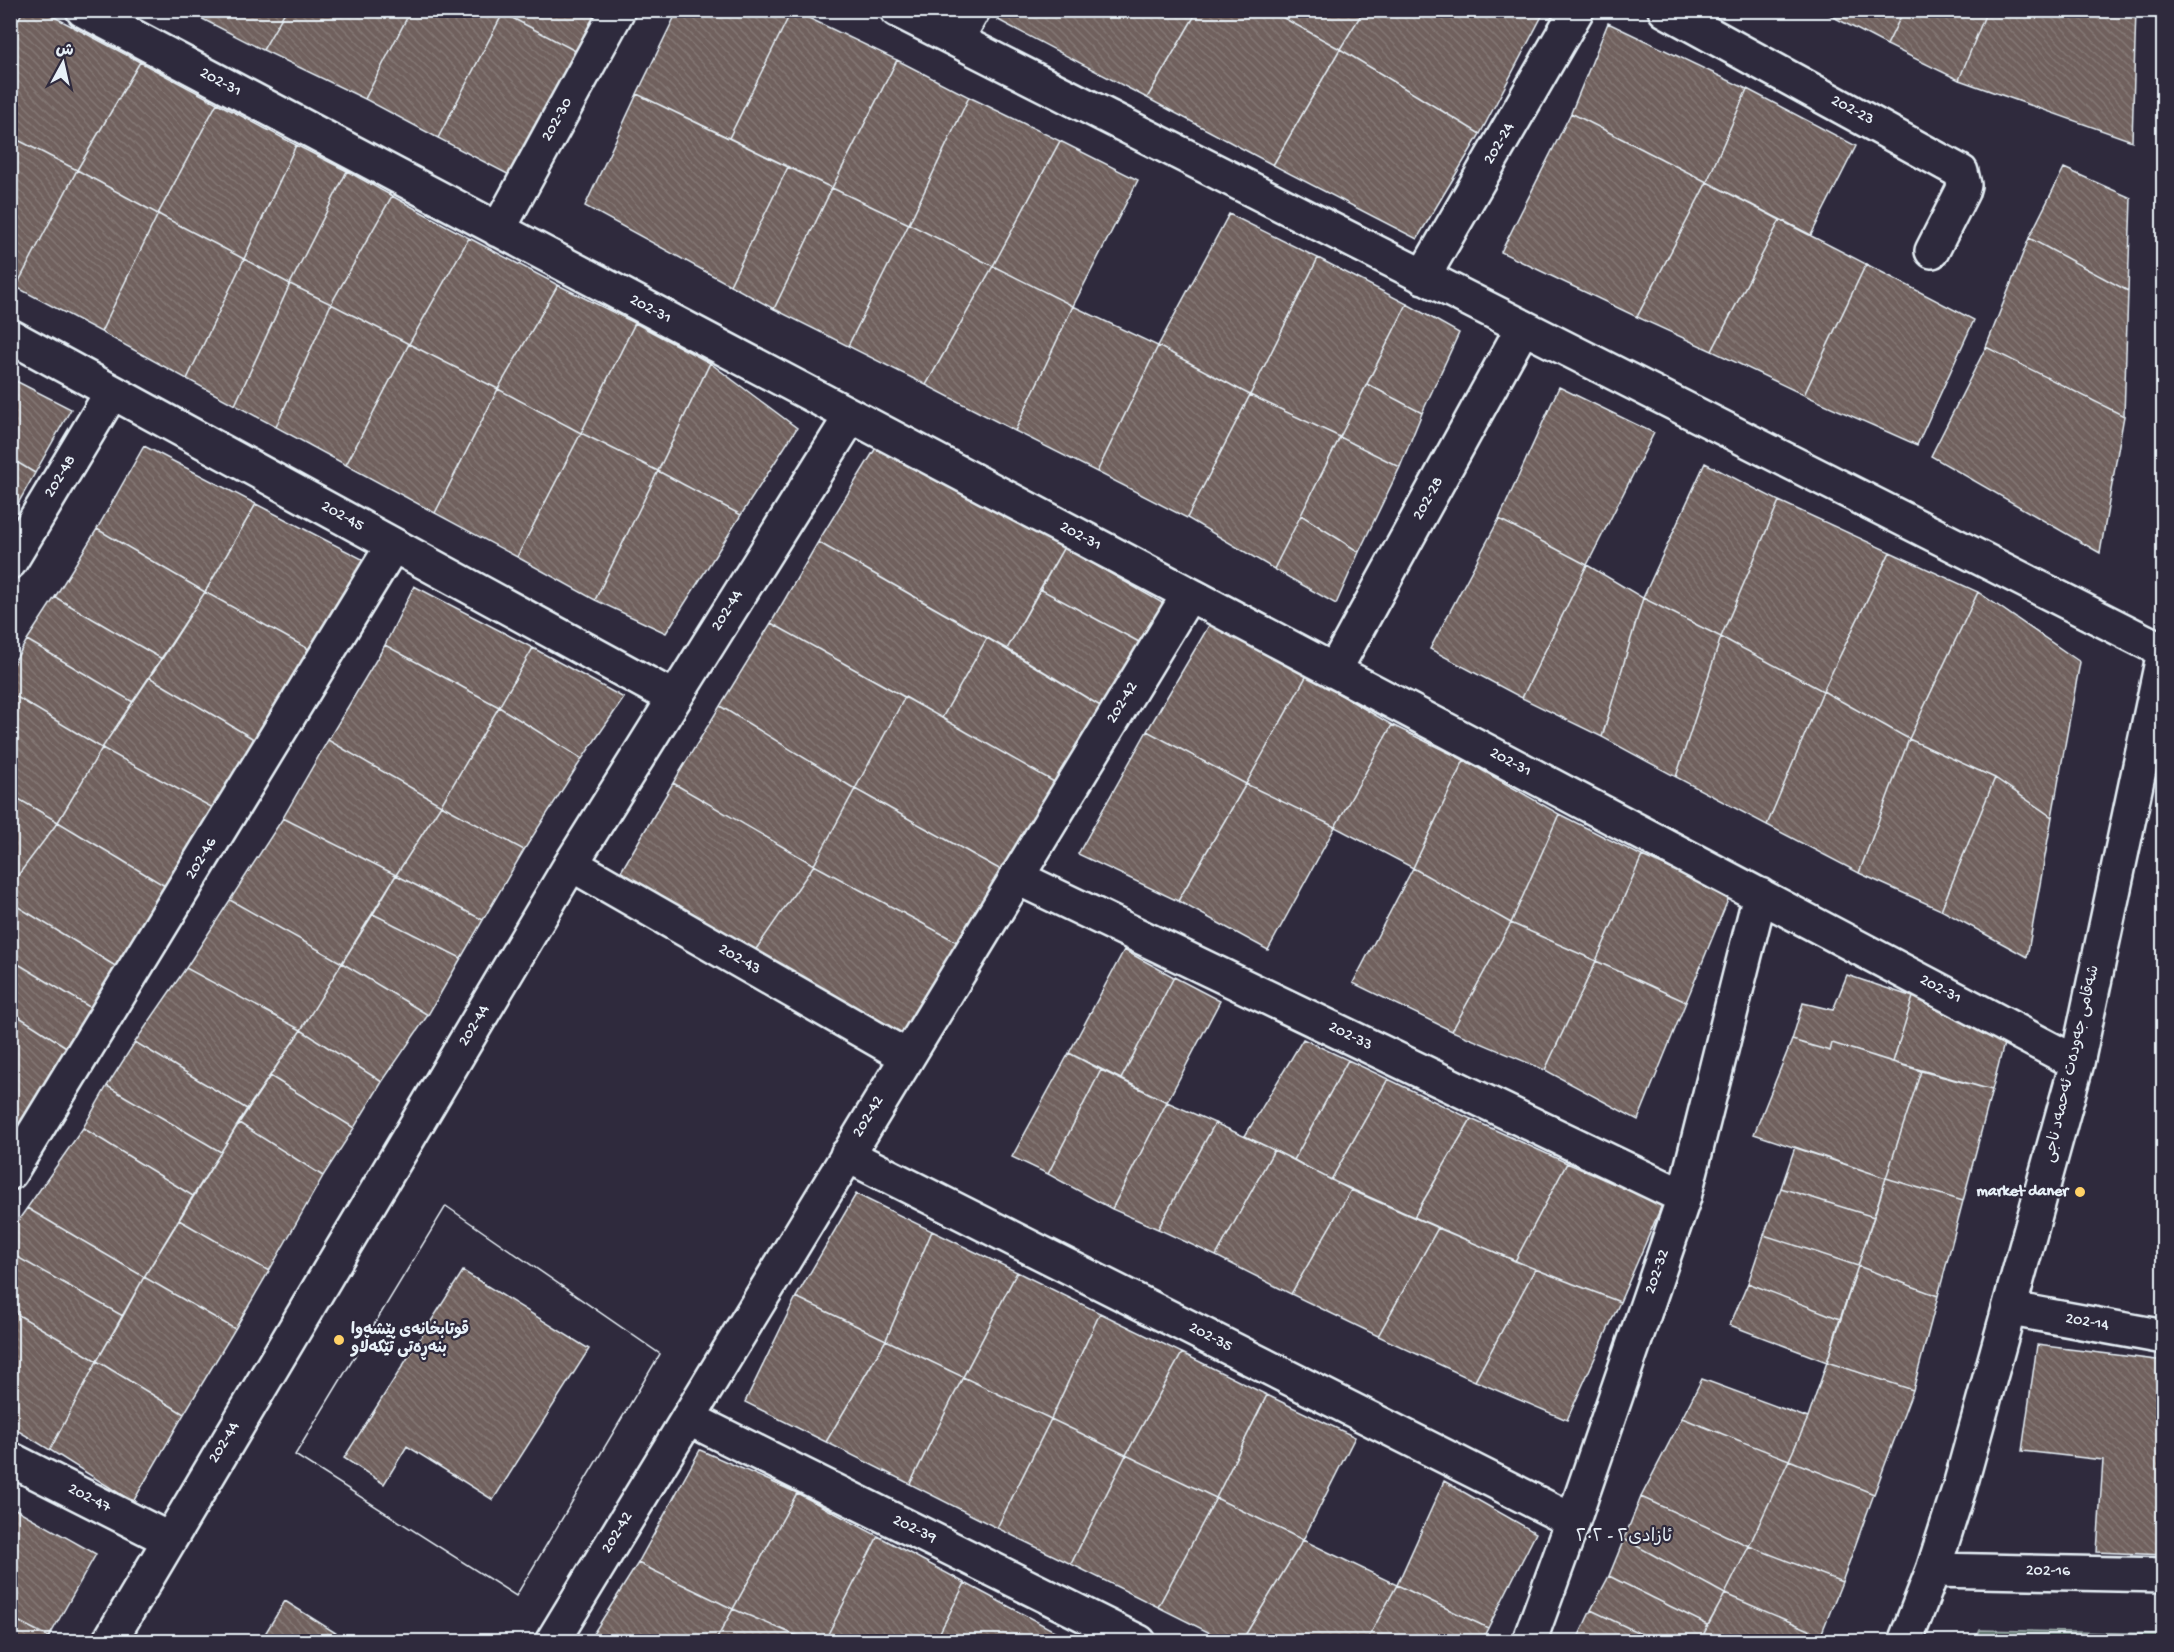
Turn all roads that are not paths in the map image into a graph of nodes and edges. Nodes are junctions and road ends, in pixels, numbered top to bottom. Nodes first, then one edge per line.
1 (83, 10) edge
2 (618, 10) edge
3 (897, 10) edge
4 (973, 10) edge
5 (1577, 10) edge
6 (1665, 10) edge
7 (956, 40) junction
8 (498, 230) junction
9 (1932, 251) dead end
10 (1424, 277) junction
11 (1523, 327) junction
12 (10, 336) edge
13 (112, 392) junction
14 (850, 416) junction
15 (393, 545) junction
16 (10, 562) edge
17 (1189, 594) junction
18 (2163, 651) edge
19 (1334, 671) junction
20 (674, 698) junction
21 (571, 864) junction
22 (1016, 878) junction
23 (1760, 895) junction
24 (906, 1056) junction
25 (2077, 1063) junction
26 (847, 1155) junction
27 (10, 1173) edge
28 (1684, 1197) junction
29 (2011, 1309) junction
30 (2163, 1337) edge
31 (688, 1418) junction
32 (10, 1459) edge
33 (1573, 1521) junction
34 (168, 1539) junction
35 (1933, 1570) junction
36 (2163, 1575) edge
37 (109, 1641) edge
38 (552, 1641) edge
39 (1139, 1641) edge
40 (1529, 1641) edge
41 (1905, 1641) edge

1 - 8 street, 202-31
2 - 8 street, 202-30
3 - 7 street
4 - 7 street
5 - 10 street, 202-24
6 - 9 street, 202-23
7 - 10 street
8 - 14 street, 202-31
10 - 11 street
11 - 18 street
11 - 19 street, 202-28
12 - 13 street, 202-45
13 - 15 street, 202-45
13 - 16 street, 202-48
14 - 17 street, 202-31
14 - 20 street, 202-44
15 - 20 street, 202-45
15 - 27 street, 202-46
17 - 19 street, 202-31
17 - 22 street, 202-42
18 - 25 street, شەقامی جەودەت ئەحمەد ناجی
19 - 23 street, 202-31
20 - 21 street, 202-44
21 - 24 street, 202-43
21 - 34 street, 202-44
22 - 24 street, 202-42
22 - 28 street, 202-33
23 - 25 street, 202-31
23 - 28 street, 202-32
24 - 26 street, 202-42
25 - 29 street, شەقامی جەودەت ئەحمەد ناجی
26 - 31 street, 202-42
26 - 33 street, 202-35
28 - 33 street, 202-32
29 - 30 street, 202-14
29 - 35 street, شەقامی جەودەت ئەحمەد ناجی
31 - 38 street, 202-42
31 - 39 street, 202-39
32 - 34 street, 202-47
33 - 40 street, 202-32
34 - 37 street, 202-44
35 - 36 street, 202-16
35 - 41 street, شەقامی جەودەت ئەحمەد ناجی

